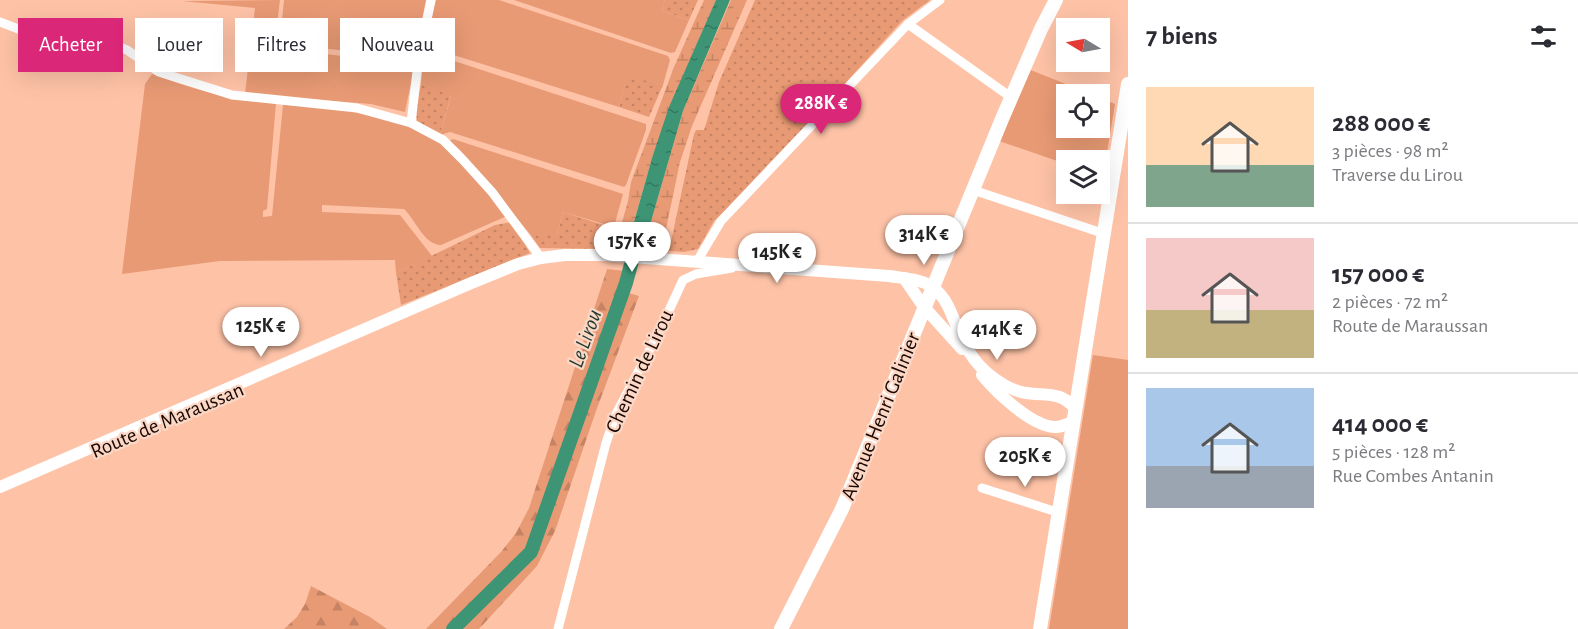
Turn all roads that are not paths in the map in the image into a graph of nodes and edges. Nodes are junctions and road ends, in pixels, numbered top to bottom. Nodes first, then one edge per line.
1 (430, 0) edge
2 (940, 0) edge
3 (1056, 0) edge
4 (0, 22) edge
5 (908, 24) junction
6 (1128, 84) edge
7 (1012, 98) junction
8 (411, 123) junction
9 (973, 190) junction
10 (1105, 234) junction
11 (536, 260) junction
12 (696, 263) junction
13 (743, 266) junction
14 (904, 278) junction
15 (933, 287) junction
16 (924, 307) junction
17 (365, 332) junction
18 (1075, 415) junction
19 (0, 487) edge
20 (982, 488) dead end
21 (0, 492) edge
22 (1060, 513) junction
23 (558, 629) edge
24 (781, 629) edge
25 (1040, 629) edge

1 - 8 street
2 - 5 street
3 - 7 main road, Avenue Henri Galinier
4 - 8 street
5 - 7 street
5 - 12 street
6 - 10 main road
7 - 9 main road, Avenue Henri Galinier
8 - 11 street
9 - 10 street
9 - 15 main road, Avenue Henri Galinier
10 - 18 main road
11 - 12 main road, Route de Maraussan
11 - 17 main road, Route de Maraussan
12 - 13 main road, Route de Maraussan
13 - 14 main road, Route de Maraussan
13 - 23 street, Chemin de Lirou
14 - 15 main road, Route de Maraussan
14 - 16 main road
15 - 16 main road, Avenue Henri Galinier
15 - 18 main road
16 - 18 main road
16 - 24 main road, Avenue Henri Galinier
17 - 19 main road, Route de Maraussan
17 - 21 main road, Route de Maraussan
18 - 22 main road
20 - 22 street
22 - 25 main road

